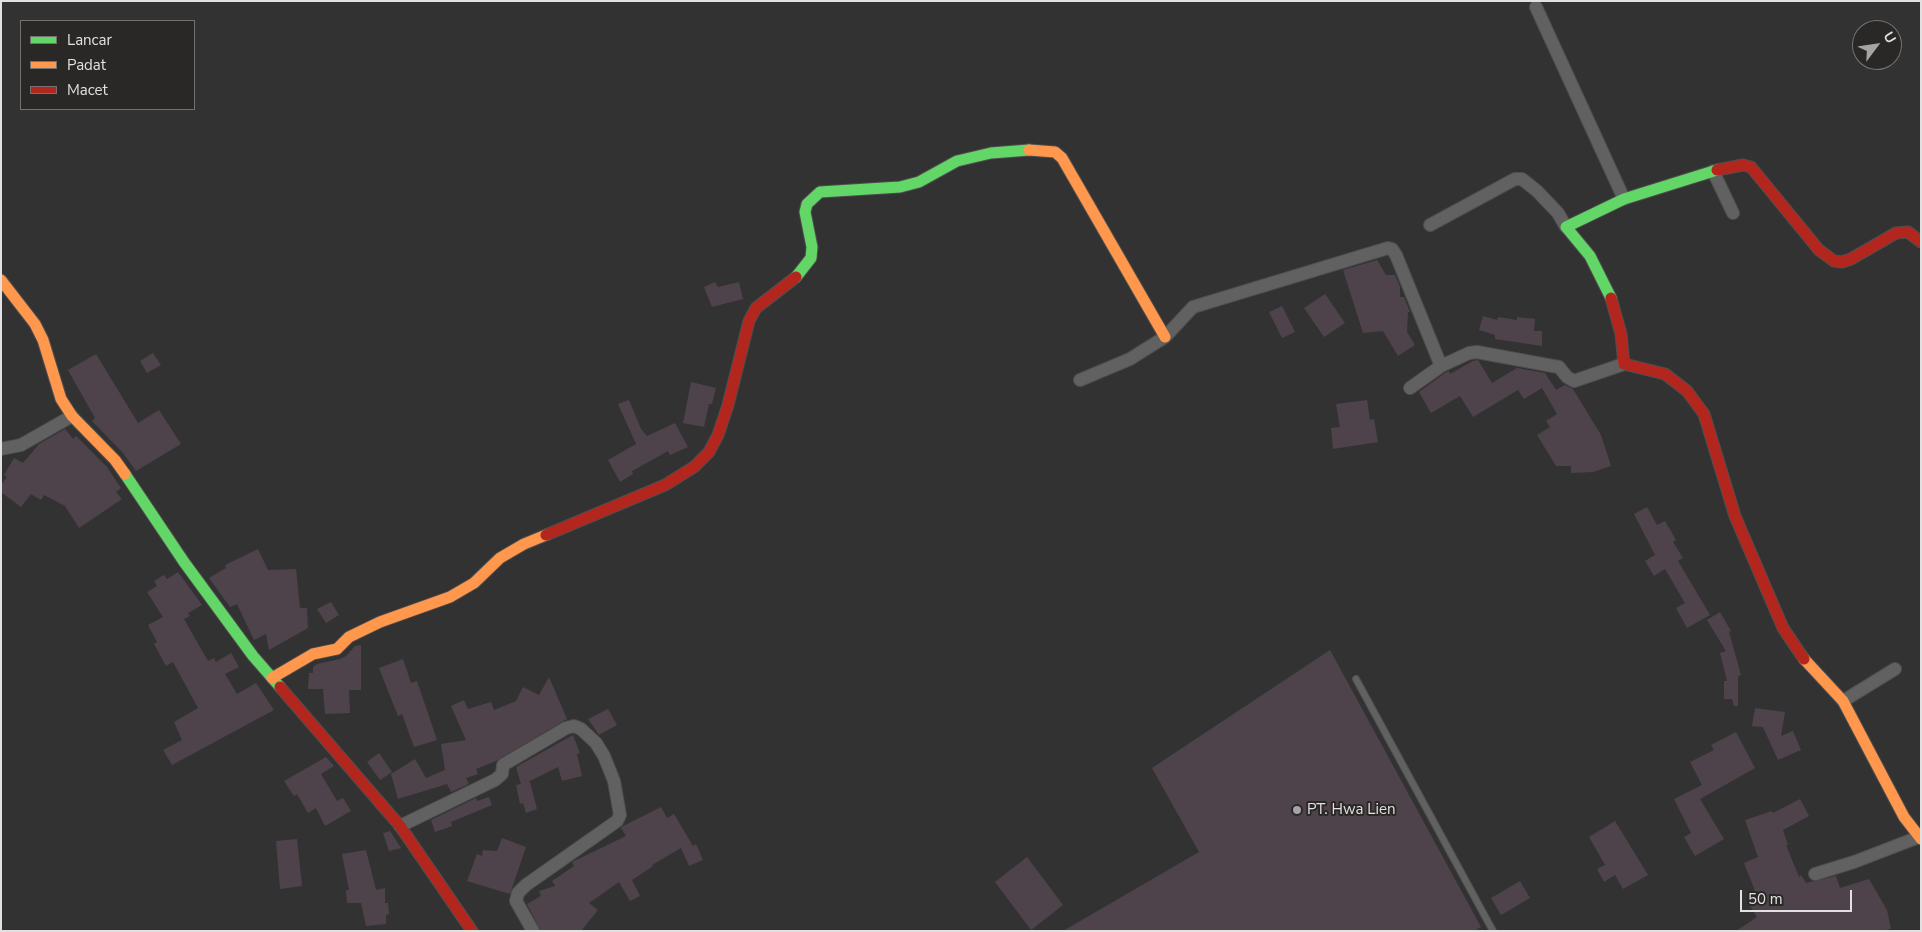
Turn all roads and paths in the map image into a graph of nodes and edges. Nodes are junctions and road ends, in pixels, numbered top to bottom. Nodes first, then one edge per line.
1 (1536, 7) dead end
2 (1713, 171) junction
3 (1624, 199) junction
4 (1733, 213) dead end
5 (1430, 225) dead end
6 (1566, 227) junction
7 (1921, 242) edge
8 (1, 280) edge
9 (1165, 337) junction
10 (1624, 364) junction
11 (1441, 366) junction
12 (1080, 380) dead end
13 (1410, 388) dead end
14 (72, 416) junction
15 (1, 449) edge
16 (1895, 669) dead end
17 (272, 678) junction
18 (1356, 680) dead end
19 (1844, 701) junction
20 (400, 826) junction
21 (1920, 838) edge
22 (1815, 874) dead end
23 (472, 931) edge
24 (533, 931) edge
25 (1493, 931) edge

1 - 3 street
2 - 3 street
2 - 4 street
2 - 7 street
3 - 6 street
5 - 6 street
6 - 10 street
8 - 14 street
9 - 11 street
9 - 12 street
9 - 17 street
10 - 11 street
10 - 19 street
11 - 13 street
14 - 15 street
14 - 17 street
16 - 19 street
17 - 20 street
18 - 25 lane
19 - 21 street
20 - 23 street
20 - 24 street
21 - 22 street

